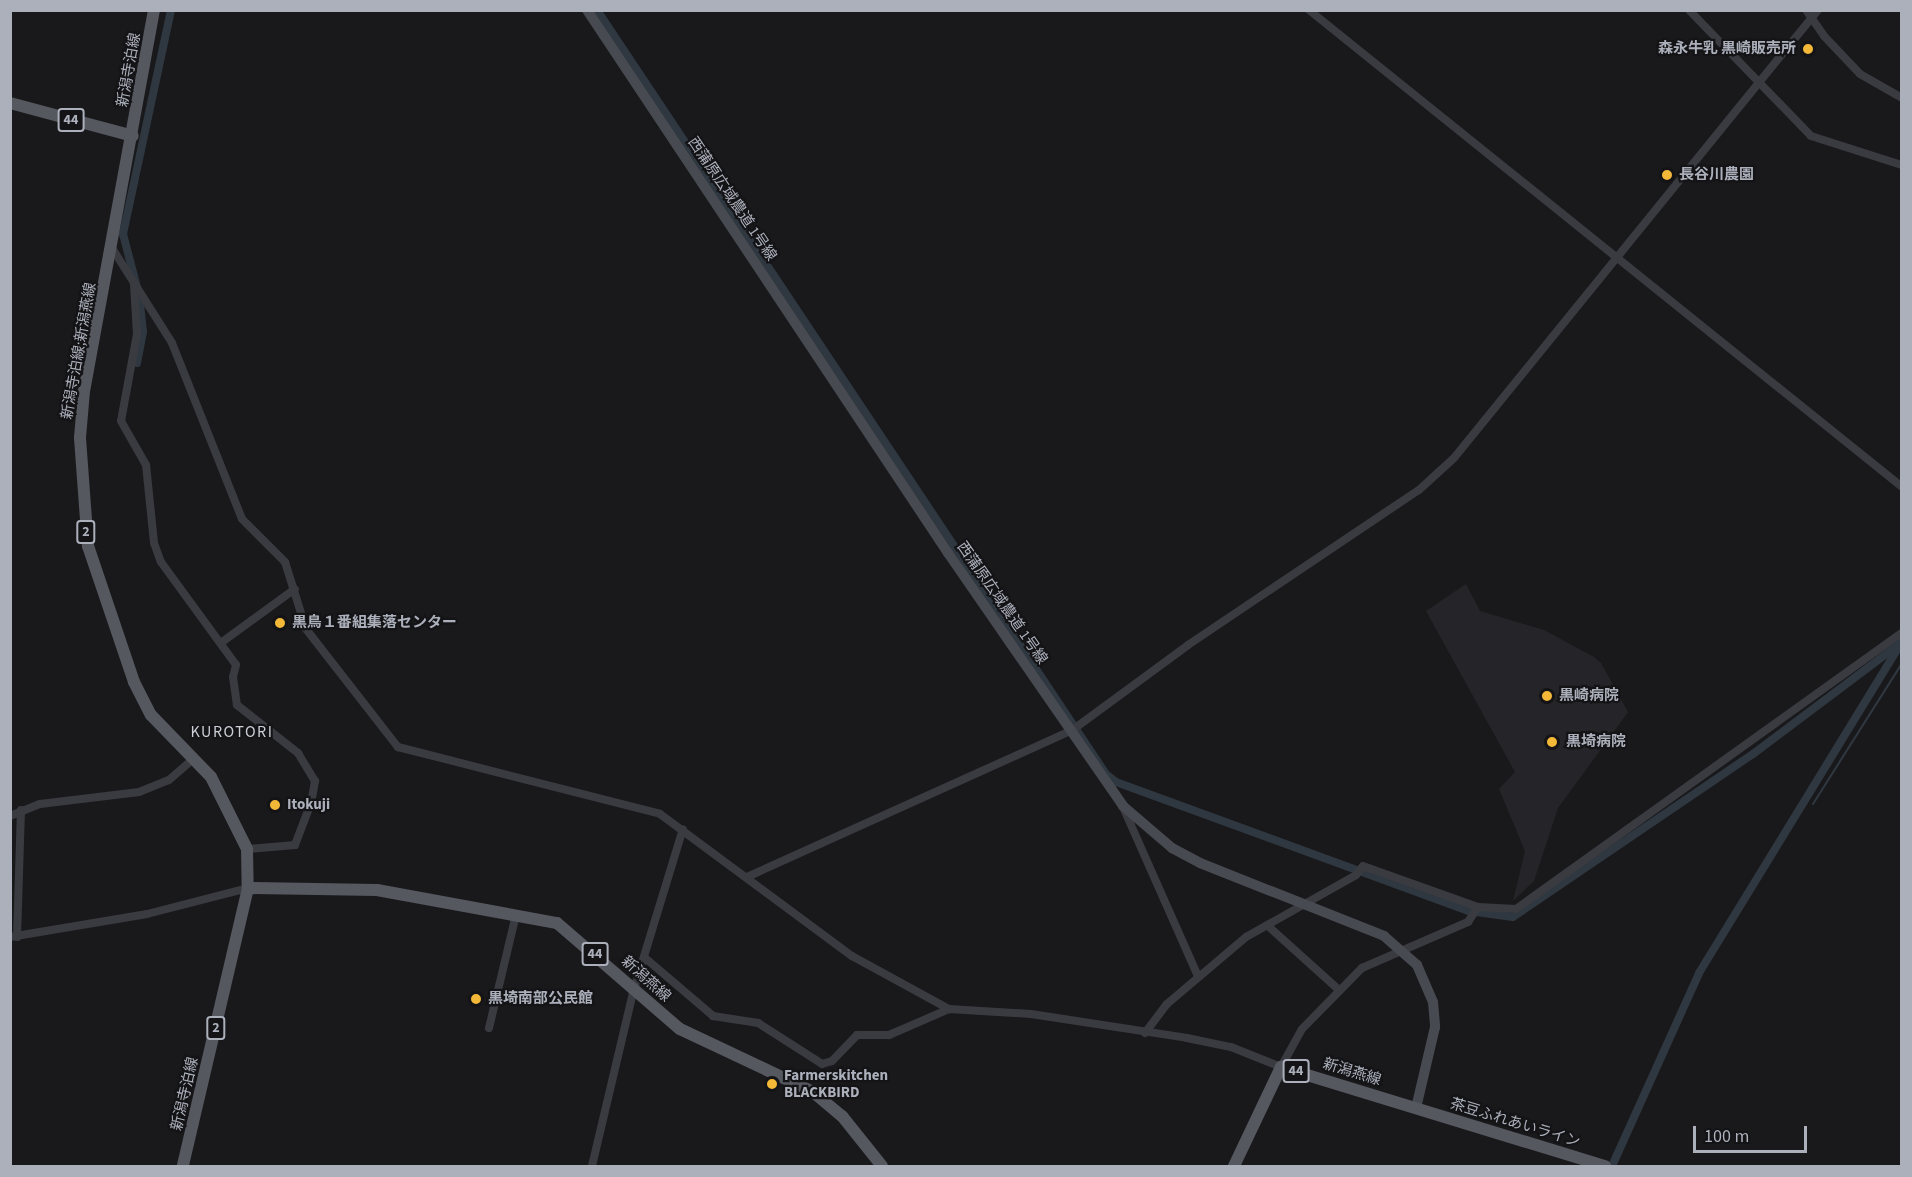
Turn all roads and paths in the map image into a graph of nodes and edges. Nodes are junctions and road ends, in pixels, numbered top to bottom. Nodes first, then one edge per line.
1 (154, 10) edge
2 (587, 10) edge
3 (1309, 10) edge
4 (1689, 10) edge
5 (1818, 10) edge
6 (1808, 14) edge
7 (1756, 83) junction
8 (1902, 98) edge
9 (10, 103) edge
10 (133, 136) junction
11 (1902, 165) edge
12 (112, 248) junction
13 (1617, 257) junction
14 (134, 282) junction
15 (1902, 487) edge
16 (295, 589) junction
17 (1902, 633) edge
18 (222, 642) junction
19 (1071, 731) junction
20 (194, 759) junction
21 (1123, 806) junction
22 (16, 813) edge
23 (683, 830) junction
24 (247, 849) junction
25 (747, 877) junction
26 (248, 888) junction
27 (1303, 905) junction
28 (1478, 907) junction
29 (516, 915) junction
30 (1268, 926) junction
31 (13, 937) edge
32 (1402, 948) junction
33 (644, 957) junction
34 (1198, 975) junction
35 (634, 989) junction
36 (1339, 990) junction
37 (949, 1009) junction
38 (489, 1028) dead end
39 (1145, 1033) junction
40 (1281, 1066) junction
41 (1416, 1108) junction
42 (183, 1167) edge
43 (592, 1167) edge
44 (882, 1167) edge
45 (1234, 1167) edge
46 (1605, 1167) edge

1 - 10 main road, 新潟寺泊線 / 2
2 - 19 street, 西蒲原広域農道 1号線
3 - 13 street
4 - 7 street
5 - 6 street
6 - 7 street
6 - 8 street
7 - 11 street
7 - 13 street
9 - 10 main road, 44
10 - 12 main road, 新潟寺泊線;新潟燕線 / 2
12 - 14 street
12 - 20 main road, 新潟寺泊線;新潟燕線 / 2
13 - 15 street
13 - 19 street
14 - 16 street
14 - 18 street
16 - 18 street
16 - 23 street
17 - 28 street
18 - 24 street
19 - 21 street, 西蒲原広域農道 1号線
19 - 25 street
20 - 22 street
20 - 24 main road, 新潟寺泊線;新潟燕線 / 2
21 - 27 street, 西蒲原広域農道 1号線
21 - 34 street
22 - 31 street
23 - 25 street
23 - 33 street
24 - 26 main road, 新潟寺泊線;新潟燕線 / 2
25 - 37 street
26 - 29 main road, 新潟燕線 / 44
26 - 31 street
26 - 42 main road, 新潟寺泊線 / 2
27 - 28 street
27 - 30 street
27 - 32 street, 西蒲原広域農道 1号線
28 - 32 street
29 - 35 main road, 新潟燕線 / 44
29 - 38 street
30 - 34 street
30 - 36 street
32 - 36 street
32 - 41 street, 西蒲原広域農道 1号線
33 - 35 street
33 - 37 street
34 - 39 street
35 - 43 street
35 - 44 main road, 新潟燕線 / 44
36 - 40 street
37 - 39 street
39 - 40 street
40 - 41 main road, 新潟燕線 / 44
40 - 45 main road, 44
41 - 46 main road, 茶豆ふれあいライン / 44

